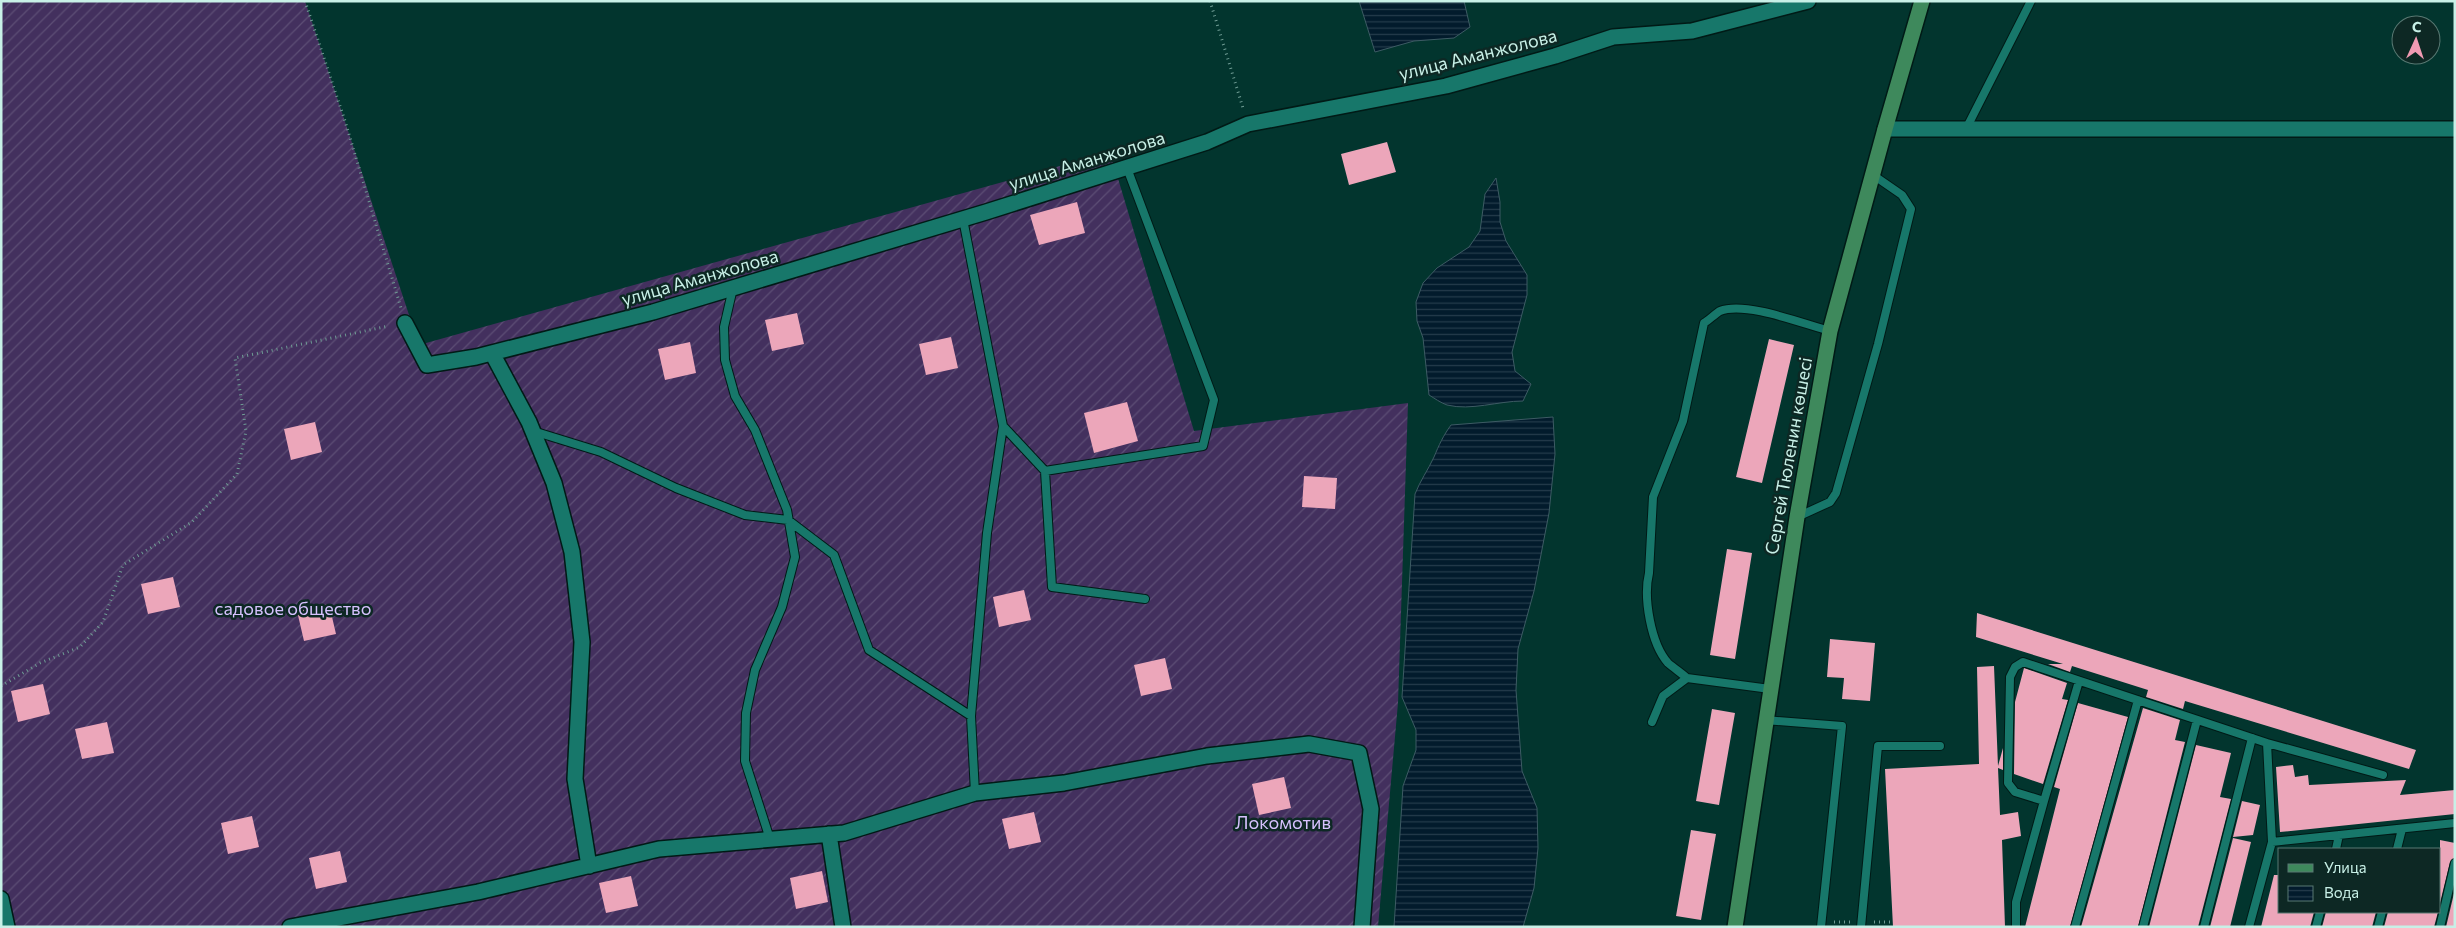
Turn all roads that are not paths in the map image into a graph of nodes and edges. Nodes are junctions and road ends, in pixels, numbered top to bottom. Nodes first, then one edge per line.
1 (1808, 1) edge
2 (1922, 1) edge
3 (2030, 1) edge
4 (1885, 129) junction
5 (2455, 129) edge
6 (1965, 130) junction
7 (1126, 168) junction
8 (1873, 175) junction
9 (963, 219) junction
10 (733, 288) junction
11 (405, 323) road end
12 (1830, 331) junction
13 (492, 353) junction
14 (1004, 426) junction
15 (533, 431) junction
16 (1045, 471) junction
17 (1797, 518) junction
18 (788, 520) junction
19 (1144, 599) dead end
20 (1687, 678) junction
21 (2079, 681) junction
22 (1770, 689) junction
23 (2138, 700) junction
24 (971, 716) junction
25 (1765, 720) junction
26 (2197, 720) junction
27 (1652, 722) dead end
28 (2252, 738) junction
29 (2267, 743) junction
30 (1940, 746) dead end
31 (2383, 774) dead end
32 (975, 793) junction
33 (2044, 801) junction
34 (2455, 823) edge
35 (2402, 829) junction
36 (829, 834) junction
37 (2340, 835) junction
38 (770, 840) junction
39 (2272, 842) junction
40 (2336, 848) edge
41 (2397, 848) edge
42 (2455, 863) edge
43 (590, 866) junction
44 (1, 899) edge
45 (2320, 913) edge
46 (2382, 913) edge
47 (7, 927) edge
48 (290, 927) edge
49 (843, 927) edge
50 (1362, 927) edge
51 (1735, 927) edge
52 (1821, 927) edge
53 (1861, 927) edge
54 (2016, 927) edge
55 (2075, 927) edge
56 (2143, 927) edge
57 (2204, 927) edge
58 (2249, 927) edge
59 (2316, 927) edge
60 (2378, 927) edge
61 (2440, 927) edge

1 - 7 street, улица Аманжолова
2 - 4 main road, Сергей Тюленин көшесі
3 - 6 lane
4 - 6 street
4 - 8 main road, Сергей Тюленин көшесі
5 - 6 street
7 - 9 street, улица Аманжолова
7 - 16 lane
8 - 12 main road, Сергей Тюленин көшесі
8 - 17 lane
9 - 10 street, улица Аманжолова
9 - 14 lane
10 - 13 street, улица Аманжолова
10 - 18 lane
11 - 13 street, улица Аманжолова
12 - 17 main road, Сергей Тюленин көшесі
12 - 20 lane
13 - 15 street
14 - 16 lane
14 - 24 lane
15 - 18 lane
15 - 43 street
16 - 19 lane
17 - 22 main road, Сергей Тюленин көшесі
18 - 24 lane
18 - 38 lane
20 - 22 lane
20 - 27 lane
21 - 23 lane
21 - 33 lane
21 - 33 lane
22 - 25 main road, Сергей Тюленин көшесі
23 - 26 lane
23 - 55 lane
24 - 32 lane
25 - 51 main road, Сергей Тюленин көшесі
25 - 52 lane
26 - 28 lane
26 - 56 lane
28 - 29 lane
28 - 57 lane
29 - 31 lane
29 - 39 lane
30 - 53 lane
32 - 36 street
32 - 50 street
33 - 54 lane
34 - 35 lane
35 - 37 lane
35 - 41 lane
36 - 38 street
36 - 49 street
37 - 39 lane
37 - 40 lane
38 - 43 street
39 - 58 lane
42 - 61 lane
43 - 48 street
44 - 47 street
45 - 59 lane
46 - 60 lane

